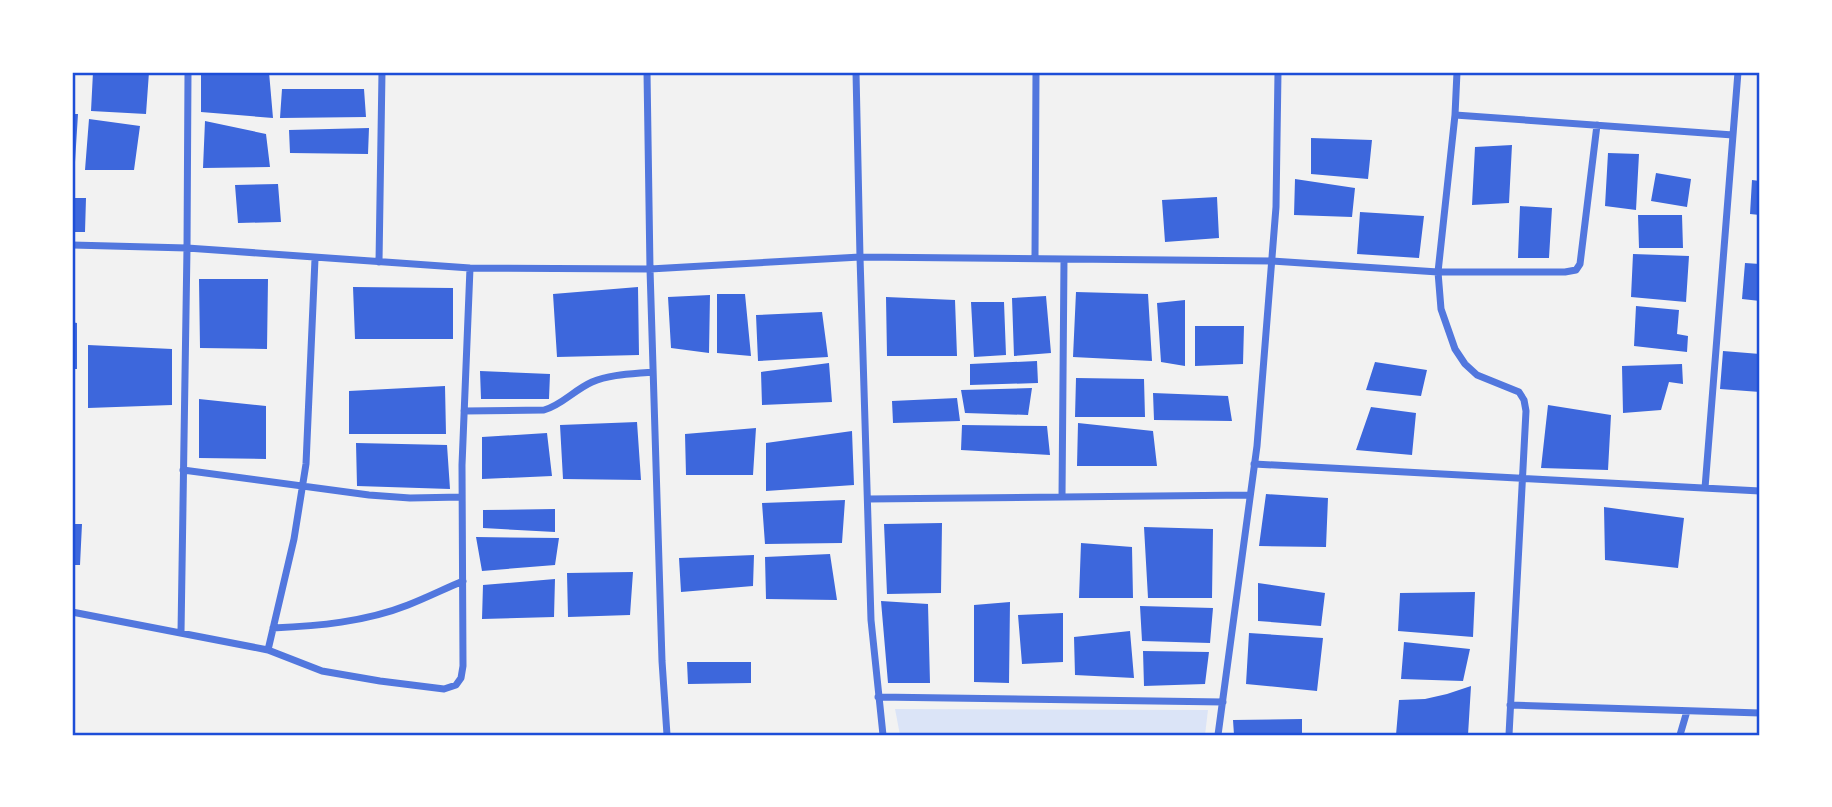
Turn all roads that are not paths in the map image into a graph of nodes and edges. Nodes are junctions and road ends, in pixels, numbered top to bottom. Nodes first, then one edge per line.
1 (188, 72) edge
2 (383, 72) edge
3 (647, 72) edge
4 (856, 72) edge
5 (1036, 72) edge
6 (1278, 72) edge
7 (1457, 72) edge
8 (1738, 72) edge
9 (1455, 115) junction
10 (1597, 125) junction
11 (1733, 135) junction
12 (72, 245) edge
13 (187, 248) junction
14 (860, 257) junction
15 (315, 258) junction
16 (1035, 258) junction
17 (1064, 259) junction
18 (1272, 261) junction
19 (379, 262) junction
20 (470, 268) junction
21 (650, 269) junction
22 (1438, 272) junction
23 (653, 372) junction
24 (464, 411) junction
25 (1254, 464) junction
26 (184, 470) junction
27 (1523, 480) junction
28 (303, 486) junction
29 (1705, 488) junction
30 (1760, 491) edge
31 (1250, 495) junction
32 (462, 497) junction
33 (1062, 497) junction
34 (868, 499) junction
35 (463, 581) junction
36 (72, 612) edge
37 (274, 628) junction
38 (181, 633) junction
39 (268, 650) junction
40 (878, 697) junction
41 (1223, 702) junction
42 (1510, 705) junction
43 (1687, 711) junction
44 (1760, 713) edge
45 (667, 735) edge
46 (883, 735) edge
47 (1218, 735) edge
48 (1509, 735) edge
49 (1680, 735) edge

1 - 13 street
2 - 19 street
3 - 21 street
4 - 14 street
5 - 16 street
6 - 18 street
7 - 9 street
8 - 11 street
9 - 10 street
9 - 22 street
10 - 11 street
10 - 22 street
11 - 29 street
12 - 13 street
13 - 15 street
13 - 26 street
14 - 16 street
14 - 21 street
14 - 34 street
15 - 19 street
15 - 28 street
16 - 17 street
17 - 18 street
17 - 33 street
18 - 22 street
18 - 25 street
19 - 20 street
20 - 21 street
20 - 24 street
21 - 23 street
22 - 27 street
23 - 24 street
23 - 45 street
24 - 32 street
25 - 27 street
25 - 31 street
26 - 28 street
26 - 38 street
27 - 29 street
27 - 42 street
28 - 32 street
28 - 37 street
29 - 30 street
31 - 33 street
31 - 41 street
32 - 35 street
33 - 34 street
34 - 40 street
35 - 37 street
35 - 39 street
36 - 38 street
37 - 39 street
38 - 39 street
40 - 41 street
40 - 46 street
41 - 47 street
42 - 43 street
42 - 48 street
43 - 44 street
43 - 49 street

